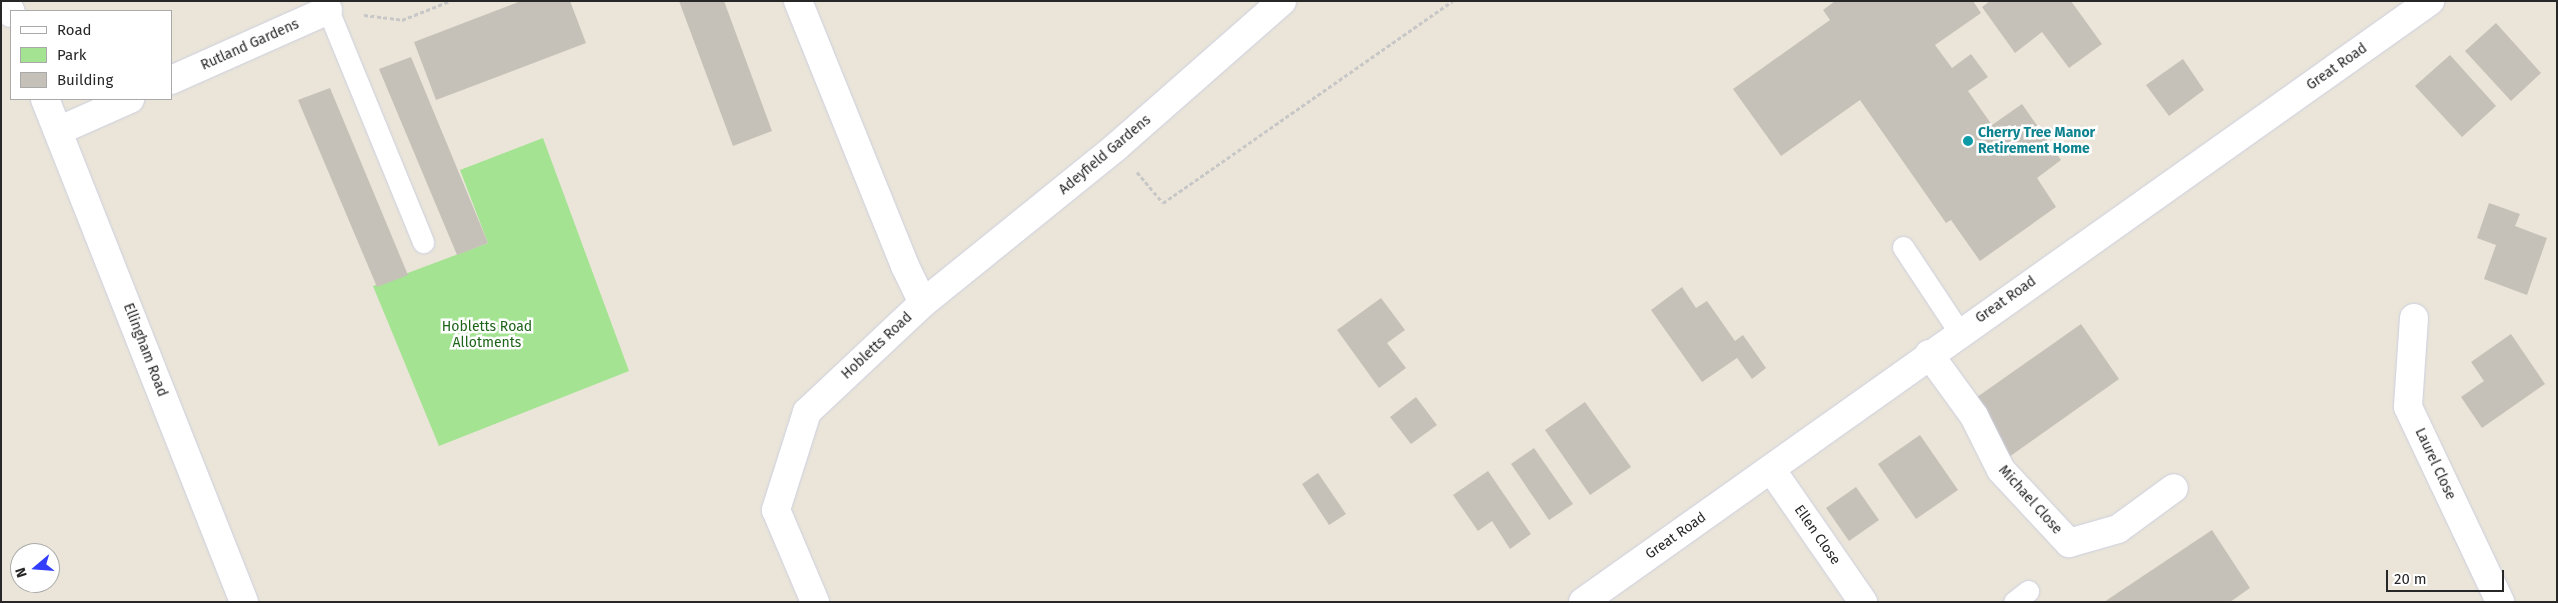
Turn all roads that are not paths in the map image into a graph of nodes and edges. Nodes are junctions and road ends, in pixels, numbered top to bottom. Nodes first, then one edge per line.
1 (798, 1) edge
2 (1282, 1) edge
3 (2430, 1) edge
4 (328, 10) joint
5 (172, 80) edge
6 (45, 100) edge
7 (128, 100) edge
8 (58, 131) junction
9 (423, 242) dead end
10 (1903, 247) dead end
11 (923, 303) junction
12 (2414, 318) dead end
13 (1960, 333) junction
14 (1929, 354) junction
15 (1771, 469) junction
16 (2174, 488) dead end
17 (244, 602) edge
18 (815, 602) edge
19 (1583, 602) edge
20 (1864, 602) edge
21 (2500, 602) edge

1 - 11 street, Hobletts Road
2 - 11 street, Adeyfield Gardens
3 - 13 street, Great Road
4 - 5 street, Rutland Gardens
4 - 9 lane
6 - 8 street, Ellingham Road
7 - 8 street
8 - 17 street, Ellingham Road
10 - 13 lane
11 - 18 street, Hobletts Road
12 - 21 street, Laurel Close
13 - 14 street, Great Road
14 - 15 street, Great Road
14 - 16 street, Michael Close
15 - 19 street, Great Road
15 - 20 street, Ellen Close

